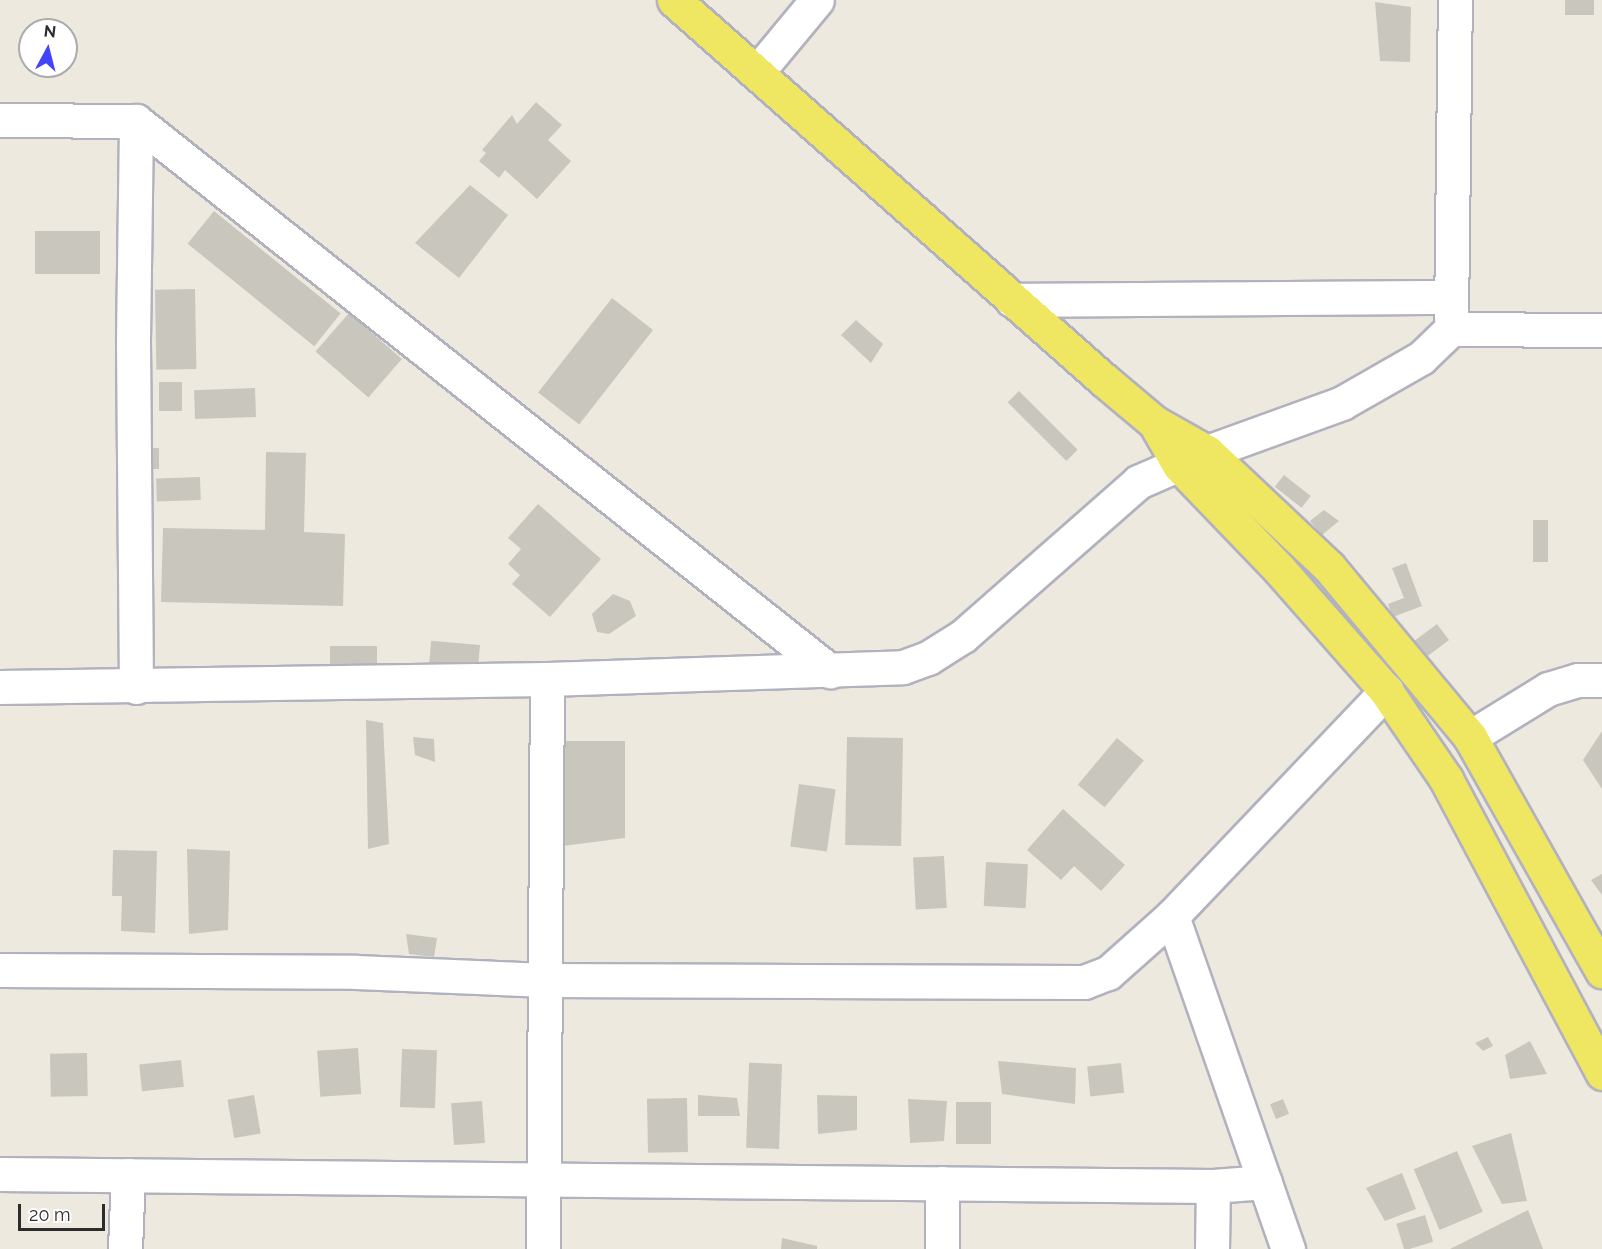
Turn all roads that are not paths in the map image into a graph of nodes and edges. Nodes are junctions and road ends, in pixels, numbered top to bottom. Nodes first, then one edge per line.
1 (674, 0) edge
2 (817, 0) edge
3 (1455, 0) edge
4 (758, 72) junction
5 (0, 120) edge
6 (136, 121) junction
7 (1012, 300) junction
8 (1451, 313) junction
9 (1602, 330) edge
10 (1193, 458) junction
11 (830, 671) junction
12 (547, 679) junction
13 (1602, 680) edge
14 (0, 687) edge
15 (136, 687) junction
16 (1386, 692) junction
17 (1470, 737) junction
18 (1172, 916) junction
19 (0, 970) edge
20 (1602, 971) edge
21 (545, 980) junction
22 (1602, 1072) edge
23 (0, 1174) edge
24 (128, 1175) junction
25 (543, 1176) junction
26 (1265, 1182) junction
27 (942, 1183) junction
28 (1213, 1186) junction
29 (125, 1249) edge
30 (543, 1249) edge
31 (942, 1249) edge
32 (1212, 1249) edge
33 (1288, 1249) edge

1 - 4 main road
2 - 4 street
3 - 8 street
4 - 7 main road
5 - 6 street
6 - 11 street
6 - 15 street
7 - 8 street
7 - 10 main road
8 - 9 street
8 - 10 street
10 - 11 street
10 - 16 main road
10 - 17 main road
11 - 12 street
12 - 15 street
12 - 21 street
13 - 17 street
14 - 15 street
16 - 18 street
16 - 22 main road
17 - 20 main road
18 - 21 street
18 - 26 street
19 - 21 street
21 - 25 street
23 - 24 street
24 - 25 street
24 - 29 street
25 - 27 street
25 - 30 street
26 - 28 street
26 - 33 street
27 - 28 street
27 - 31 street
28 - 32 street

